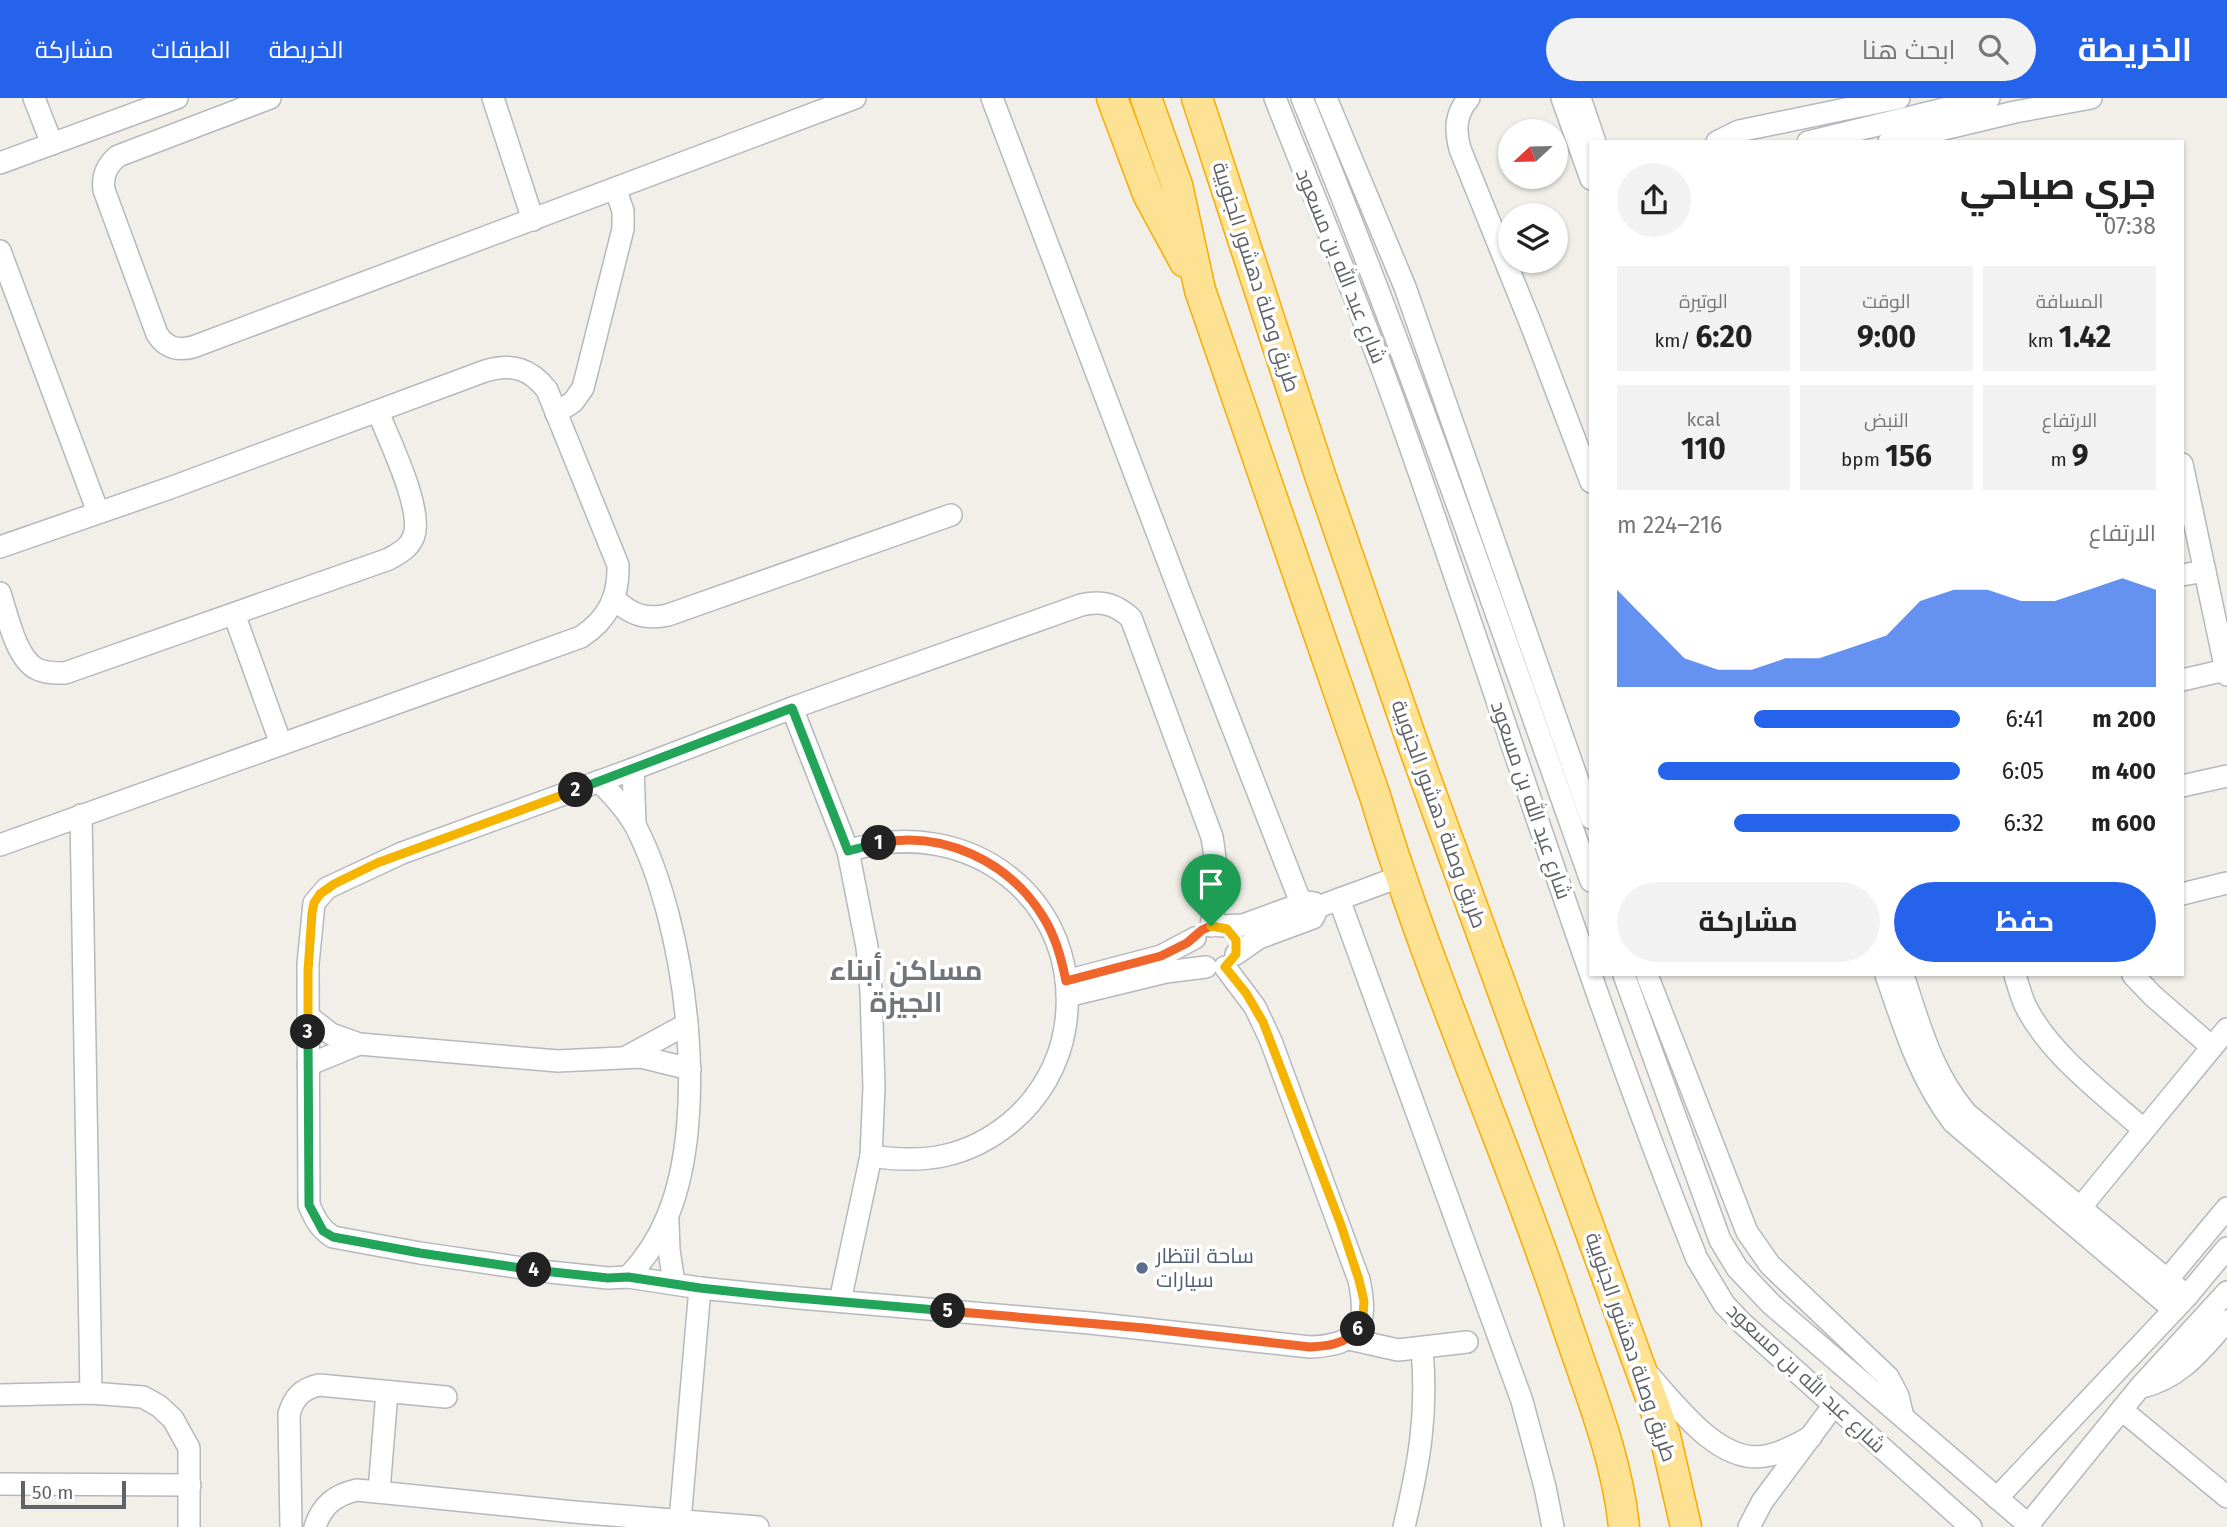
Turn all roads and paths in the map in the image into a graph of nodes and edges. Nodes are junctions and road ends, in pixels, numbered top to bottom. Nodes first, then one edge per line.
1 (34, 98) edge
2 (177, 98) edge
3 (270, 98) edge
4 (493, 98) edge
5 (855, 98) edge
6 (992, 98) edge
7 (1112, 98) edge
8 (1146, 98) edge
9 (1197, 98) edge
10 (1275, 98) edge
11 (1302, 98) edge
12 (1326, 98) edge
13 (1469, 98) edge
14 (1562, 98) edge
15 (1580, 98) edge
16 (1899, 98) edge
17 (1989, 98) edge
18 (2091, 98) edge
19 (1594, 140) edge
20 (1721, 140) edge
21 (1816, 140) edge
22 (1897, 140) edge
23 (52, 144) junction
24 (0, 163) edge
25 (1589, 173) edge
26 (616, 190) junction
27 (533, 220) junction
28 (0, 251) edge
29 (1200, 290) junction
30 (1433, 367) junction
31 (1410, 375) junction
32 (378, 412) junction
33 (556, 413) junction
34 (2184, 474) edge
35 (1589, 477) edge
36 (98, 512) junction
37 (951, 515) dead end
38 (1473, 517) junction
39 (0, 547) edge
40 (2204, 571) junction
41 (2184, 575) edge
42 (0, 593) edge
43 (615, 599) junction
44 (234, 614) junction
45 (1535, 659) junction
46 (1514, 667) junction
47 (2226, 673) edge
48 (2184, 680) edge
49 (792, 708) junction
50 (281, 744) junction
51 (633, 769) junction
52 (2227, 776) edge
53 (599, 781) junction
54 (2184, 786) edge
55 (1589, 812) edge
56 (81, 815) junction
57 (636, 825) junction
58 (0, 845) edge
59 (848, 851) junction
60 (1589, 875) edge
61 (1399, 877) junction
62 (2227, 883) edge
63 (2184, 894) edge
64 (1339, 899) junction
65 (1310, 905) junction
66 (1209, 930) junction
67 (1222, 963) junction
68 (1589, 972) edge
69 (1590, 976) edge
70 (1627, 976) edge
71 (1647, 976) edge
72 (1886, 976) edge
73 (1903, 976) edge
74 (2015, 976) edge
75 (2134, 976) edge
76 (1067, 988) junction
77 (308, 1016) junction
78 (687, 1024) junction
79 (2227, 1029) edge
80 (359, 1044) junction
81 (2212, 1047) junction
82 (626, 1057) junction
83 (1654, 1060) junction
84 (308, 1065) junction
85 (690, 1069) junction
86 (1625, 1070) junction
87 (2144, 1130) junction
88 (1989, 1142) junction
89 (871, 1156) junction
90 (2080, 1208) junction
91 (2227, 1208) edge
92 (668, 1215) junction
93 (2227, 1248) edge
94 (628, 1277) junction
95 (2167, 1280) junction
96 (674, 1283) junction
97 (700, 1288) junction
98 (2227, 1292) edge
99 (840, 1301) junction
100 (2181, 1303) junction
101 (2227, 1321) edge
102 (1349, 1339) junction
103 (1467, 1342) dead end
104 (1422, 1349) junction
105 (1638, 1363) junction
106 (2140, 1387) junction
107 (387, 1392) junction
108 (91, 1393) junction
109 (0, 1395) edge
110 (446, 1397) dead end
111 (1834, 1405) junction
112 (2122, 1410) junction
113 (1903, 1417) junction
114 (2063, 1427) junction
115 (1811, 1437) junction
116 (2090, 1450) junction
117 (0, 1484) edge
118 (190, 1485) junction
119 (379, 1491) junction
120 (2225, 1491) edge
121 (1997, 1498) junction
122 (601, 1521) edge
123 (680, 1521) junction
124 (643, 1523) edge
125 (2029, 1526) edge
126 (189, 1527) edge
127 (290, 1527) edge
128 (316, 1527) edge
129 (758, 1527) edge
130 (1404, 1527) edge
131 (1553, 1527) edge
132 (1624, 1527) edge
133 (1686, 1527) edge
134 (1749, 1527) edge
135 (1972, 1527) edge

1 - 23 street
2 - 23 street
3 - 27 street
4 - 27 street
5 - 26 street
6 - 65 street
7 - 29 highway
8 - 29 highway
9 - 105 highway, طريق وصلة دهشور الجنوبية
10 - 68 street, شارع عبد الله بن مسعود
11 - 31 street, شارع عبد الله بن مسعود
12 - 30 street
13 - 35 street
14 - 25 street
15 - 19 street
16 - 20 street
17 - 21 street
18 - 22 street
23 - 24 street
26 - 27 street
26 - 33 street
28 - 36 street
29 - 61 highway
30 - 31 street
30 - 38 street
31 - 38 street, شارع عبد الله بن مسعود
32 - 33 street
32 - 36 street
32 - 44 street
33 - 43 street
34 - 40 street
36 - 39 street
37 - 43 street
38 - 45 street
38 - 46 street, شارع عبد الله بن مسعود
40 - 41 street
40 - 47 street
42 - 44 street
43 - 50 street
44 - 50 street
45 - 46 street
45 - 55 street
46 - 60 street, شارع عبد الله بن مسعود
47 - 48 street
49 - 51 street
49 - 59 street
49 - 66 street
50 - 56 street
51 - 53 street
51 - 57 street
52 - 54 street
53 - 57 street
53 - 77 street
56 - 58 street
56 - 108 street
57 - 78 street
59 - 76 street
59 - 89 street
61 - 64 street
61 - 132 highway
62 - 63 street
64 - 65 street
64 - 131 street
65 - 66 street
65 - 67 street
66 - 67 street
66 - 67 street
66 - 76 street
67 - 76 street
67 - 102 street
69 - 86 street, شارع عبد الله بن مسعود
70 - 83 street, شارع عبد الله بن مسعود
71 - 113 street
72 - 88 street
73 - 88 street
74 - 87 street
75 - 81 street
76 - 89 street
77 - 80 street
77 - 84 street
78 - 82 street
78 - 85 street
79 - 81 street
80 - 82 street
80 - 84 street
81 - 87 street
82 - 85 street
83 - 86 street
83 - 113 street, شارع عبد الله بن مسعود
84 - 94 street
85 - 92 street
86 - 111 street, شارع عبد الله بن مسعود
87 - 90 street
88 - 90 street
88 - 100 street
89 - 99 street
90 - 95 street
91 - 95 street
92 - 94 street
92 - 96 street
93 - 100 street
94 - 96 street
95 - 100 street
96 - 97 street
97 - 99 street
97 - 123 street
98 - 106 street
99 - 102 street
100 - 114 street
101 - 106 street
102 - 104 street
103 - 104 street
104 - 130 street
105 - 115 street
105 - 133 highway, طريق وصلة دهشور الجنوبية
106 - 112 street
107 - 110 street
107 - 119 street
107 - 127 street
108 - 109 street
108 - 118 street
111 - 115 street
111 - 135 street, شارع عبد الله بن مسعود
112 - 116 street
112 - 120 street
113 - 121 street, شارع عبد الله بن مسعود
114 - 116 street
114 - 121 street
115 - 134 street
116 - 125 street
117 - 118 street
118 - 126 street
119 - 122 street
119 - 128 street
121 - 125 street, شارع عبد الله بن مسعود
122 - 124 street
123 - 124 street
123 - 129 street

